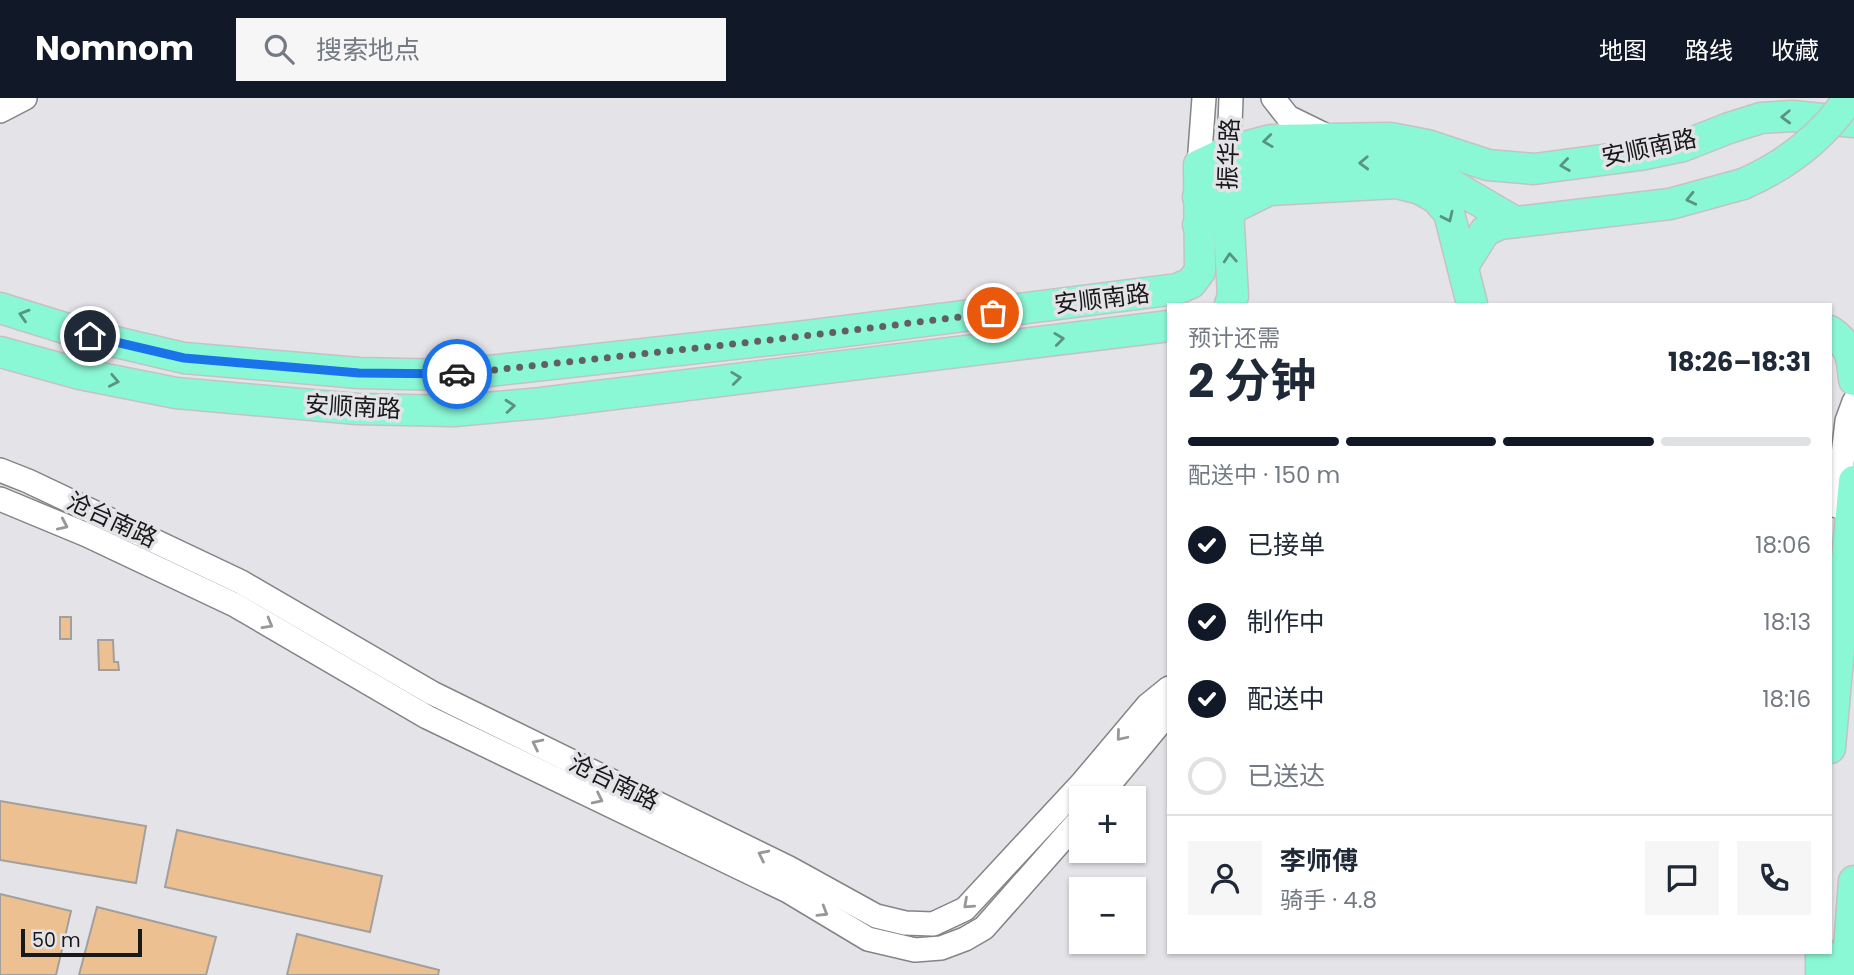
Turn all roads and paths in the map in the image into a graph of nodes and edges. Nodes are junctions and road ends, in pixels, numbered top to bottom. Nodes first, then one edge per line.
1 (25, 98) edge
2 (1204, 98) edge
3 (1231, 98) edge
4 (1273, 98) edge
5 (1849, 98) edge
6 (0, 111) edge
7 (1854, 122) edge
8 (1331, 138) junction
9 (1229, 151) junction
10 (1199, 165) junction
11 (1227, 196) junction
12 (1198, 211) junction
13 (1515, 222) junction
14 (1463, 266) junction
15 (1230, 303) edge
16 (1472, 303) edge
17 (0, 308) edge
18 (1832, 321) edge
19 (1854, 321) edge
20 (1167, 326) edge
21 (1832, 333) edge
22 (0, 352) edge
23 (1854, 380) edge
24 (1854, 402) edge
25 (0, 470) edge
26 (1854, 481) edge
27 (0, 499) edge
28 (1832, 572) edge
29 (1167, 690) edge
30 (1167, 712) edge
31 (1832, 726) edge
32 (1108, 786) edge
33 (1069, 832) edge
34 (1854, 881) edge
35 (1854, 922) edge
36 (1811, 954) edge
37 (1821, 954) edge
38 (1810, 975) edge
39 (1821, 975) edge
40 (1850, 975) edge

1 - 6 street
2 - 10 street, 振华路
3 - 9 street, 振华路
4 - 8 street
5 -> 13 main road, bridge
7 -> 8 main road, 安顺南路
8 -> 9 main road, 安顺南路
9 - 10 main road, 安顺南路
9 - 11 main road, 振华路
10 - 12 main road
11 - 12 main road
13 -> 11 main road
11 -> 14 main road
15 -> 11 main road, 振华路
12 -> 17 main road, 安顺南路
13 - 14 main road
14 - 16 main road
18 - 19 main road
22 -> 20 main road, 安顺南路
21 - 23 main road
24 - 28 street
29 -> 25 street, 沧台南路
26 - 31 main road
27 -> 33 street, 沧台南路
30 - 32 street
34 - 40 main road
35 - 40 street
36 - 38 street
37 - 39 main road

